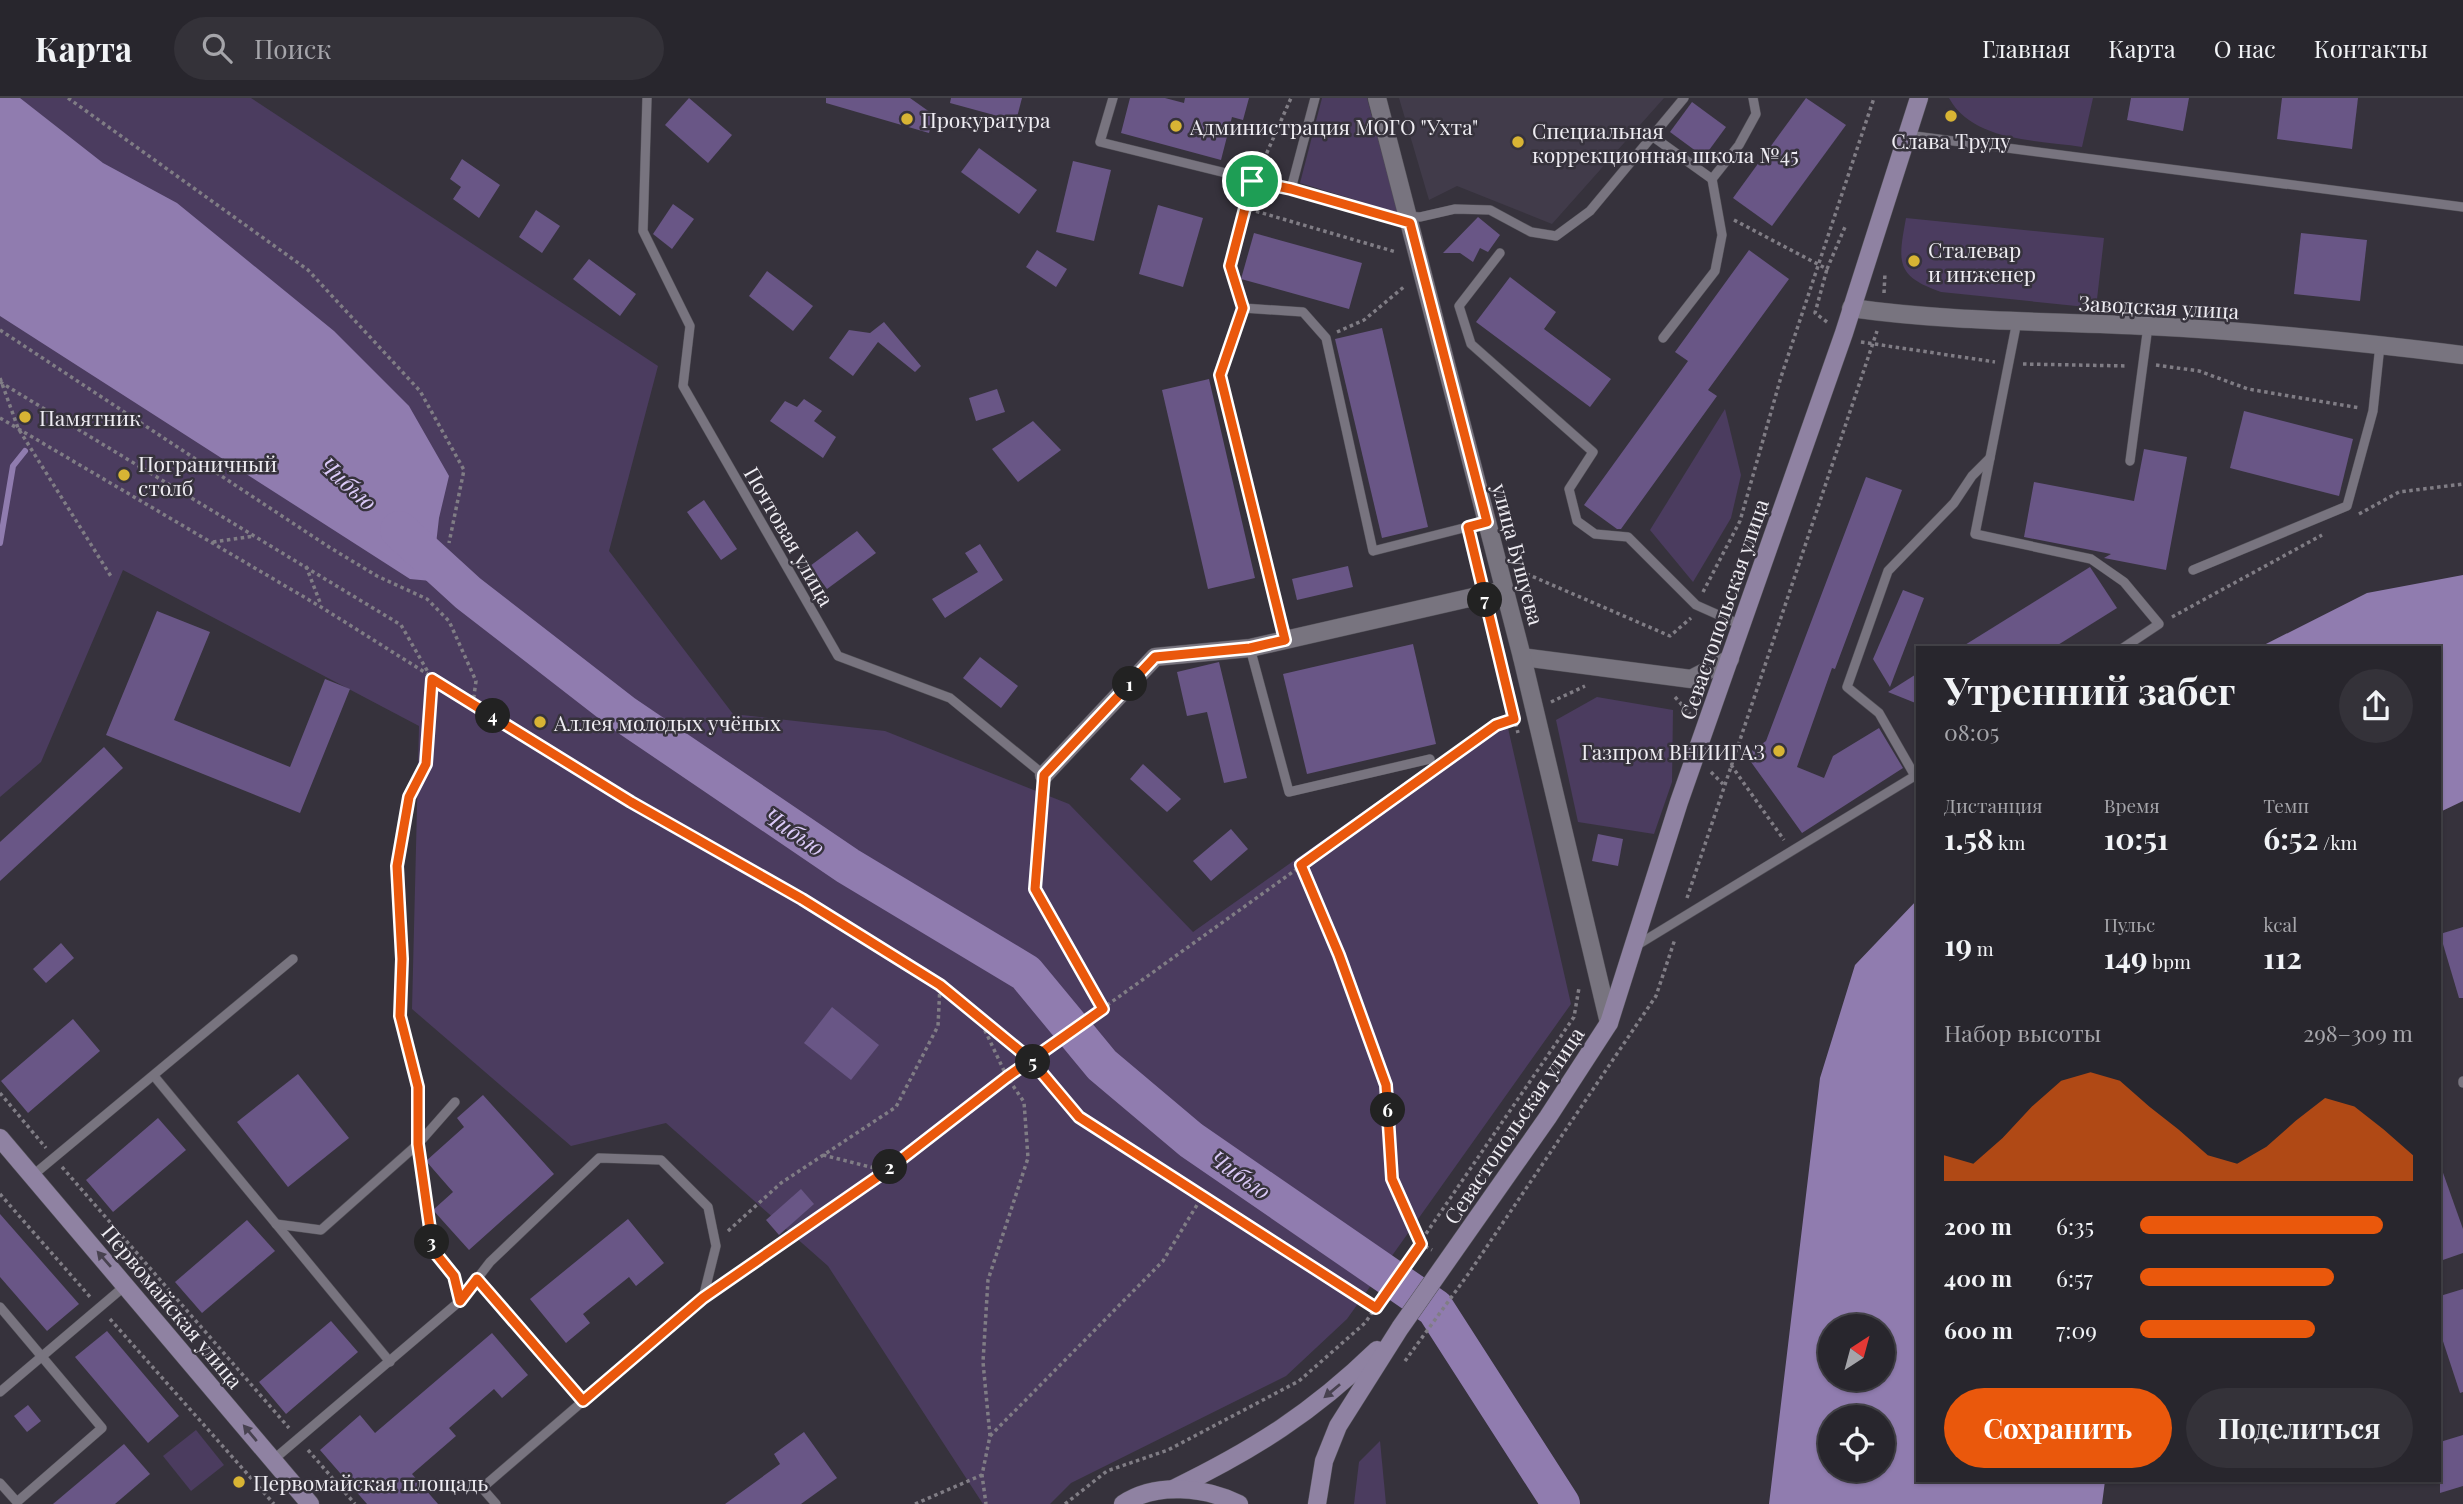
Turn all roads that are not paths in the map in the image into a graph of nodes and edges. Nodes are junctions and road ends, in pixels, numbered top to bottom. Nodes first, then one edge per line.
1 (648, 98) edge
2 (1113, 98) edge
3 (1315, 98) edge
4 (1377, 98) edge
5 (1684, 98) edge
6 (1753, 98) edge
7 (1919, 98) edge
8 (1907, 135) junction
9 (1652, 136) junction
10 (1712, 179) junction
11 (1291, 189) junction
12 (2463, 207) edge
13 (1409, 220) junction
14 (1500, 253) dead end
15 (1851, 308) junction
16 (2017, 321) junction
17 (2148, 326) junction
18 (1663, 338) dead end
19 (2380, 345) junction
20 (2463, 355) edge
21 (1990, 458) junction
22 (2130, 461) dead end
23 (1487, 522) junction
24 (2193, 570) dead end
25 (1504, 590) junction
26 (1741, 625) junction
27 (1285, 640) junction
28 (2126, 646) edge
29 (1250, 648) junction
30 (1522, 657) junction
31 (1730, 659) junction
32 (1430, 759) dead end
33 (1916, 773) edge
34 (1044, 775) junction
35 (1916, 776) edge
36 (1035, 889) road end
37 (1633, 948) junction
38 (293, 959) dead end
39 (1609, 1023) junction
40 (154, 1076) junction
41 (454, 1102) dead end
42 (0, 1138) edge
43 (32, 1176) junction
44 (276, 1224) junction
45 (477, 1279) junction
46 (126, 1285) junction
47 (0, 1307) edge
48 (1400, 1328) junction
49 (42, 1356) junction
50 (390, 1362) junction
51 (0, 1392) edge
52 (583, 1401) junction
53 (273, 1460) junction
54 (0, 1483) edge
55 (1173, 1489) junction
56 (310, 1504) edge
57 (496, 1504) edge
58 (1123, 1504) edge
59 (1239, 1504) edge
60 (1317, 1504) edge

1 - 34 lane, Почтовая улица
2 - 11 lane
3 - 11 lane
4 - 13 street, улица Бушуева
5 - 9 lane
6 - 10 lane
7 - 8 main road, Севастопольская улица
8 - 12 lane
8 - 15 main road, Севастопольская улица
9 - 10 lane
9 - 13 lane
10 - 18 lane
11 - 13 lane
13 - 23 street, улица Бушуева
14 - 26 lane
15 - 16 street, Заводская улица
15 - 26 main road, Севастопольская улица
16 - 17 street, Заводская улица
16 - 21 lane
17 - 19 street, Заводская улица
17 - 22 lane
19 - 20 street, Заводская улица
19 - 24 lane
21 - 28 lane
21 - 33 lane
23 - 25 street, улица Бушуева
23 - 27 lane
25 - 27 street
25 - 30 street, улица Бушуева
26 - 31 main road, Севастопольская улица
27 - 29 street
29 - 32 lane
29 - 34 street
30 - 31 street
30 - 39 street, улица Бушуева
31 - 37 main road, Севастопольская улица
34 - 36 lane
35 - 37 lane
37 - 39 main road, Севастопольская улица
38 - 40 lane
39 - 48 main road, Севастопольская улица
40 - 43 lane
40 - 44 lane
41 - 44 lane
42 - 43 main road, Первомайская улица
46 -> 43 main road, Первомайская улица
44 - 50 lane
45 - 50 lane
45 - 52 lane
45 - 52 lane
46 - 49 lane
53 -> 46 main road, Первомайская улица
47 - 49 lane
48 -> 55 main road, Севастопольская улица
48 - 60 main road, Севастопольская улица
49 - 51 lane
49 - 54 lane
50 - 53 lane
52 - 57 lane
53 - 56 main road, Первомайская улица
55 - 58 main road
55 - 59 main road

